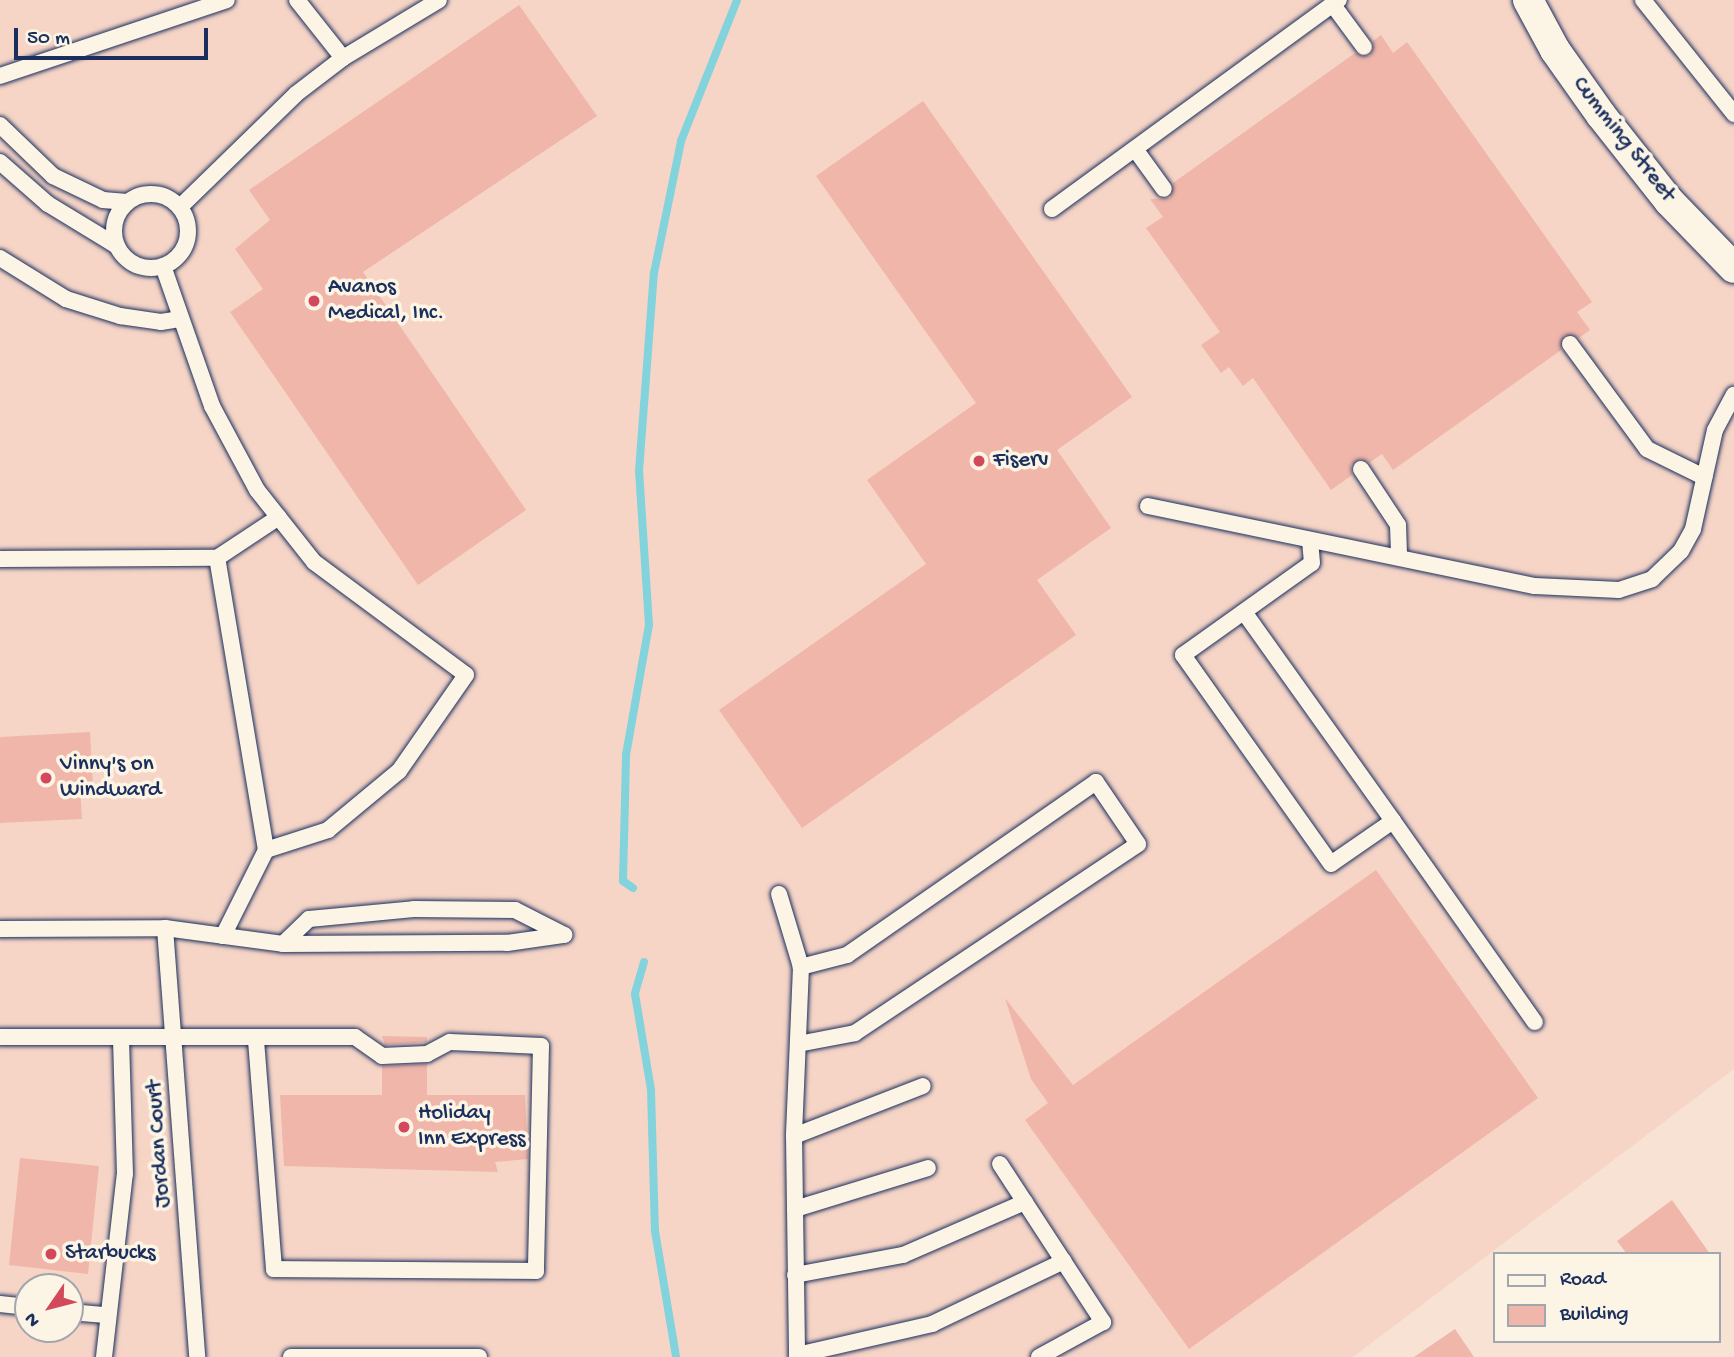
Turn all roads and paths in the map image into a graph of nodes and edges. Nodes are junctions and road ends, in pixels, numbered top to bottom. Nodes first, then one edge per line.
1 (226, 0) edge
2 (297, 0) edge
3 (439, 0) edge
4 (1528, 0) edge
5 (1643, 0) edge
6 (1336, 2) edge
7 (1364, 47) dead end
8 (343, 58) junction
9 (0, 76) edge
10 (1734, 114) edge
11 (0, 125) edge
12 (1135, 149) junction
13 (0, 162) edge
14 (1164, 189) dead end
15 (127, 202) junction
16 (180, 207) junction
17 (1052, 209) dead end
18 (117, 246) junction
19 (0, 258) edge
20 (163, 266) junction
21 (1734, 268) edge
22 (181, 319) junction
23 (1570, 344) dead end
24 (1734, 395) edge
25 (1361, 469) dead end
26 (1704, 477) junction
27 (1148, 506) dead end
28 (279, 517) junction
29 (1310, 540) junction
30 (1399, 557) junction
31 (217, 558) junction
32 (0, 559) edge
33 (1244, 612) junction
34 (1393, 821) junction
35 (266, 850) junction
36 (779, 894) dead end
37 (165, 928) junction
38 (0, 929) edge
39 (223, 936) junction
40 (283, 944) junction
41 (802, 967) junction
42 (1535, 1022) dead end
43 (0, 1037) edge
44 (121, 1037) junction
45 (175, 1037) junction
46 (256, 1039) junction
47 (798, 1044) junction
48 (923, 1086) dead end
49 (794, 1136) junction
50 (1000, 1164) dead end
51 (928, 1168) dead end
52 (1025, 1202) junction
53 (795, 1209) junction
54 (1064, 1261) junction
55 (795, 1275) junction
56 (84, 1313) edge
57 (106, 1315) junction
58 (797, 1356) edge
59 (104, 1357) edge
60 (197, 1357) edge
61 (291, 1357) edge
62 (479, 1357) edge
63 (1039, 1357) edge

1 - 9 lane
2 - 8 lane
3 - 8 lane
4 - 21 street, Cumming Street
5 - 10 lane
6 - 7 lane
6 - 12 lane
8 - 16 lane
11 - 15 lane
12 - 14 lane
12 - 17 lane
13 - 18 lane
15 - 16 lane
15 - 18 lane
16 - 20 lane
18 - 20 lane
19 - 22 lane
20 - 22 lane
22 - 28 lane
23 - 26 lane
24 - 26 lane
25 - 30 lane
26 - 30 lane
27 - 29 lane
28 - 31 lane
28 - 35 lane
29 - 30 lane
29 - 33 lane
31 - 32 lane
31 - 35 lane
33 - 34 lane
33 - 34 lane
34 - 42 lane
35 - 39 lane
36 - 41 lane
37 - 38 lane
37 - 39 lane
37 - 45 lane, Jordan Court
39 - 40 lane
40 - 40 lane
41 - 47 lane
41 - 47 lane
43 - 44 lane
44 - 45 lane
44 - 57 lane
45 - 46 lane
45 - 60 lane, Jordan Court
46 - 46 lane
47 - 49 lane
48 - 49 lane
49 - 53 lane
50 - 52 lane
51 - 53 lane
52 - 54 lane
52 - 55 lane
53 - 55 lane
54 - 58 lane
54 - 63 lane
55 - 58 lane
56 - 57 lane
57 - 59 lane
61 - 62 lane

